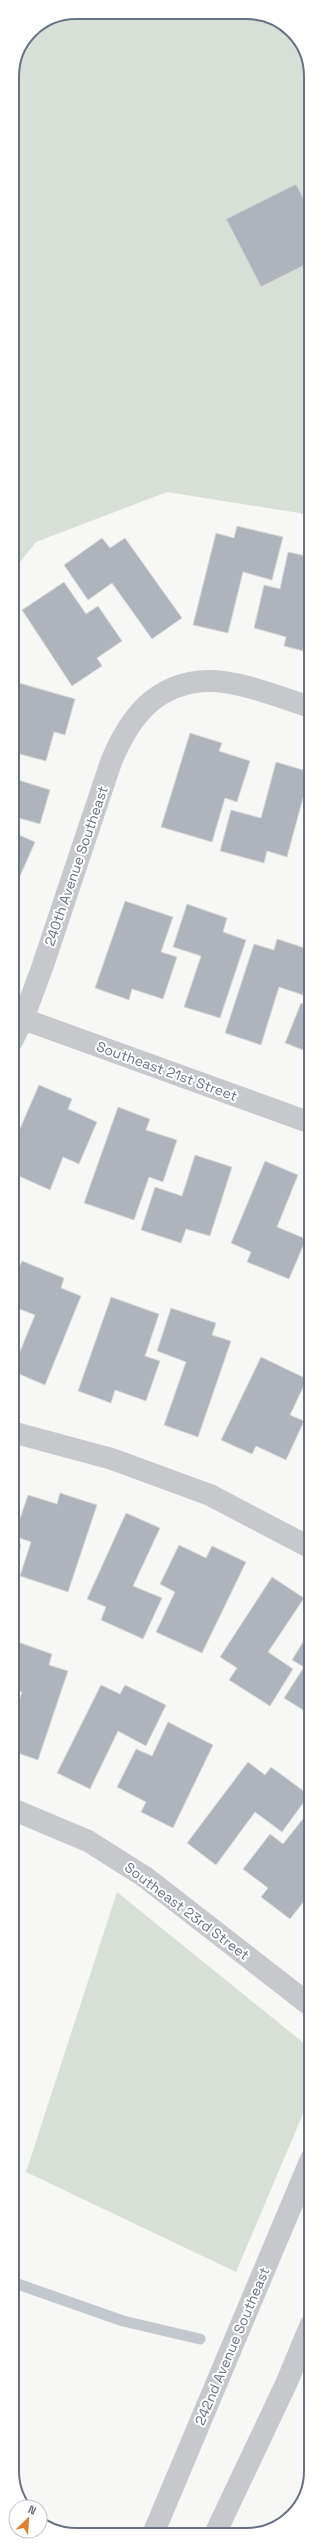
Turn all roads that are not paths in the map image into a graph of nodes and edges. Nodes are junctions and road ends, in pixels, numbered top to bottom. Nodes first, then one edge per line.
1 (304, 705) edge
2 (23, 1019) junction
3 (19, 1027) edge
4 (304, 1120) edge
5 (19, 1434) edge
6 (304, 1544) edge
7 (19, 1812) edge
8 (304, 2001) edge
9 (304, 2176) edge
10 (304, 2341) edge
11 (156, 2528) edge
12 (218, 2528) edge

1 - 2 street, 240th Avenue Southeast
2 - 3 street, 240th Avenue Southeast
2 - 4 street, Southeast 21st Street
5 - 6 street
7 - 8 street, Southeast 23rd Street
9 - 11 street, 242nd Avenue Southeast
10 - 12 street

